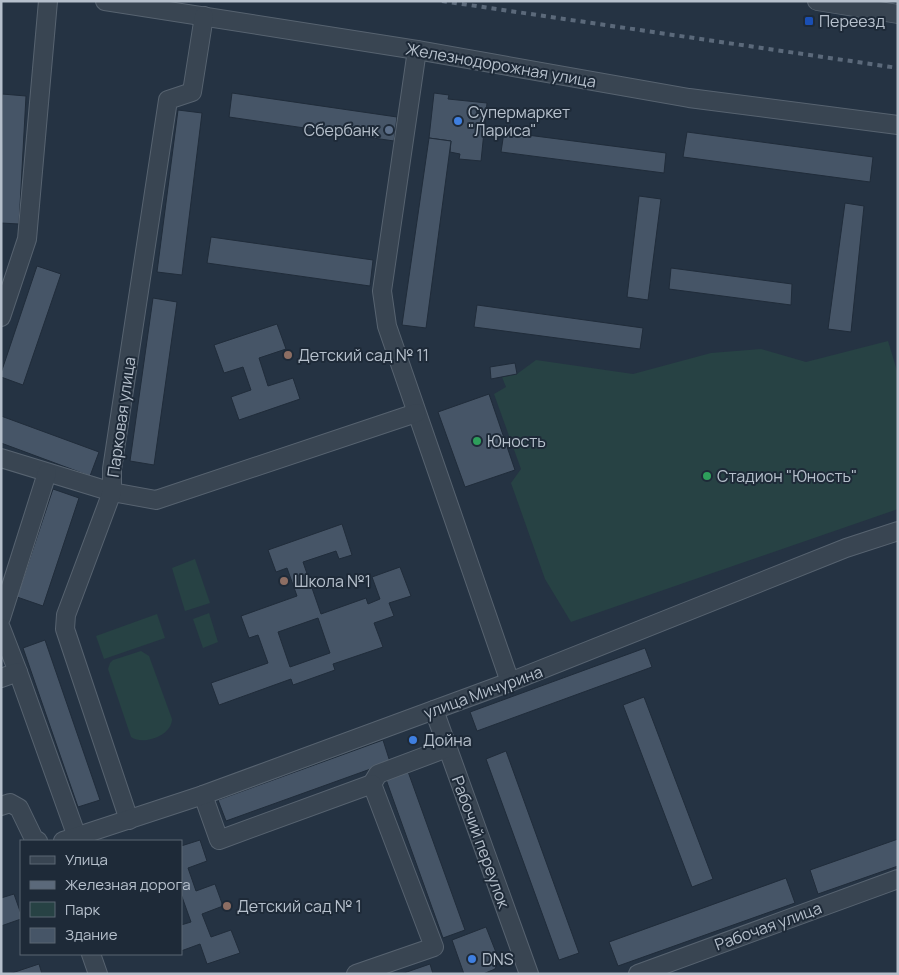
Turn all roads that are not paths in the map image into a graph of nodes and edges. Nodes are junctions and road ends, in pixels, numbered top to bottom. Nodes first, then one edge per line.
1 (48, 1) edge
2 (105, 1) edge
3 (817, 1) edge
4 (850, 3) edge
5 (898, 14) edge
6 (204, 16) junction
7 (417, 50) junction
8 (898, 125) edge
9 (1, 317) edge
10 (416, 413) junction
11 (1, 458) edge
12 (47, 473) junction
13 (112, 492) junction
14 (898, 531) edge
15 (1, 618) edge
16 (1, 628) edge
17 (18, 672) junction
18 (1, 678) edge
19 (510, 682) junction
20 (434, 710) junction
21 (448, 748) junction
22 (372, 784) junction
23 (203, 795) junction
24 (1, 806) edge
25 (129, 820) junction
26 (36, 840) edge
27 (67, 840) edge
28 (898, 879) edge
29 (91, 955) edge
30 (98, 974) edge
31 (356, 974) edge
32 (529, 974) edge
33 (638, 974) edge

1 - 9 street
2 - 6 street, Железнодорожная улица
3 - 4 street
4 - 5 street
6 - 7 street, Железнодорожная улица
6 - 13 street, Парковая улица
7 - 8 street, Железнодорожная улица
7 - 10 street
10 - 13 street
10 - 19 street
11 - 12 street
12 - 13 street
12 - 15 street
13 - 25 street, Парковая улица
14 - 19 street, улица Мичурина
16 - 17 street
17 - 18 street
17 - 27 street
19 - 20 street, улица Мичурина
20 - 21 street, Рабочий переулок
20 - 23 street, улица Мичурина
21 - 22 street
21 - 32 street, Рабочий переулок
22 - 23 street
22 - 31 street
23 - 25 street, улица Мичурина
24 - 26 street
25 - 27 street, улица Мичурина
28 - 33 street, Рабочая улица
29 - 30 street

